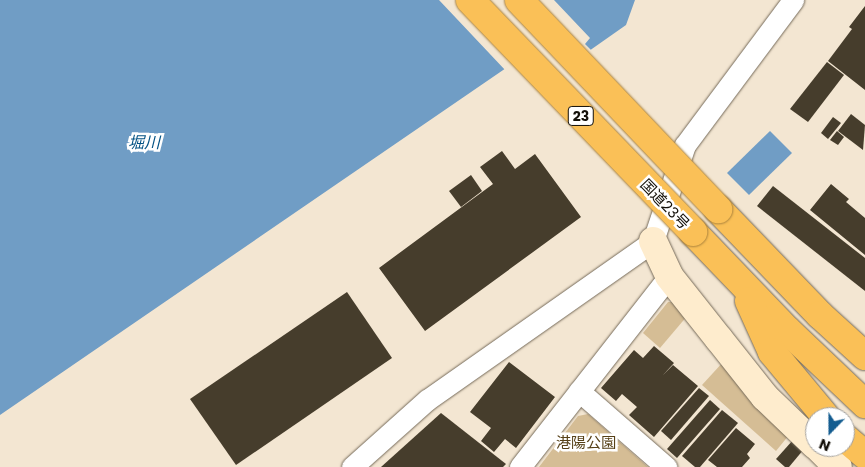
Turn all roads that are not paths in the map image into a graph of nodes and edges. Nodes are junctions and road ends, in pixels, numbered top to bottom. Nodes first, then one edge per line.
1 (470, 0) edge
2 (519, 0) edge
3 (793, 0) edge
4 (653, 241) junction
5 (776, 268) junction
6 (669, 276) junction
7 (742, 283) junction
8 (865, 332) edge
9 (865, 356) edge
10 (579, 391) junction
11 (865, 404) edge
12 (818, 407) edge
13 (805, 435) edge
14 (352, 467) edge
15 (520, 467) edge
16 (666, 467) edge

1 - 7 highway, 国道23号 / 23, bridge
2 - 5 highway, 23, bridge
3 - 4 street
4 - 6 street
4 - 14 street
5 - 8 highway, 23
5 - 9 highway, 23
6 - 10 street
6 - 13 street
7 - 11 highway, 国道23号 / 23
7 - 12 highway, 23
10 - 15 street
10 - 16 street

